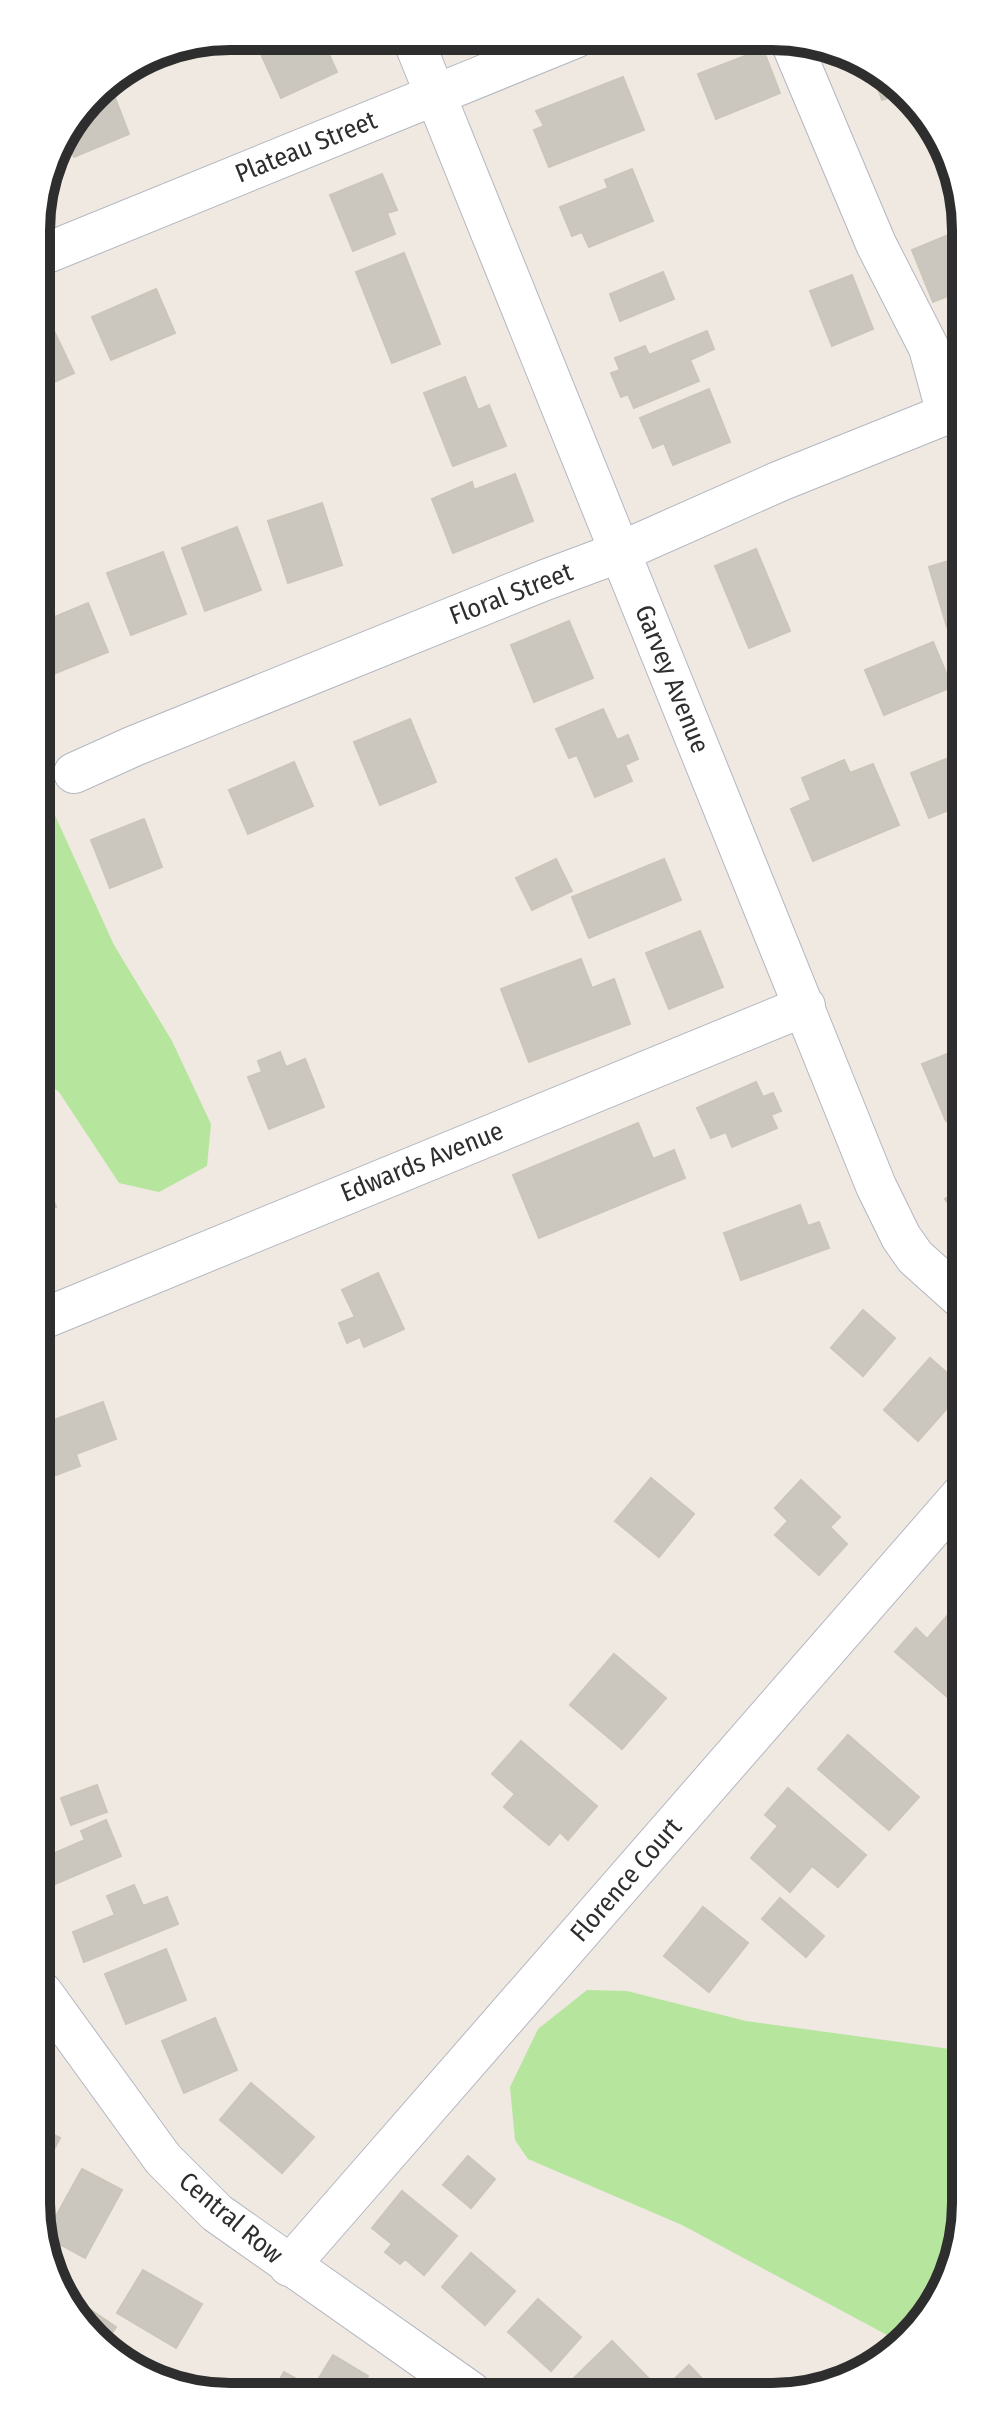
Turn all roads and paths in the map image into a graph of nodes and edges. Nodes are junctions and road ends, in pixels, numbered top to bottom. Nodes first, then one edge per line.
1 (417, 50) edge
2 (545, 50) edge
3 (795, 51) edge
4 (436, 94) junction
5 (50, 252) edge
6 (620, 552) junction
7 (74, 773) dead end
8 (805, 1006) junction
9 (952, 1290) edge
10 (50, 1316) edge
11 (952, 1506) edge
12 (50, 2003) edge
13 (289, 2266) junction
14 (458, 2383) edge

1 - 4 street, Garvey Avenue
2 - 4 street, Plateau Street
3 - 6 street, Floral Street
4 - 5 street, Plateau Street
4 - 6 street, Garvey Avenue
6 - 7 street, Floral Street
6 - 8 street, Garvey Avenue
8 - 9 street, Garvey Avenue
8 - 10 street, Edwards Avenue
11 - 13 street, Florence Court
12 - 13 street, Central Row
13 - 14 street, Central Row

